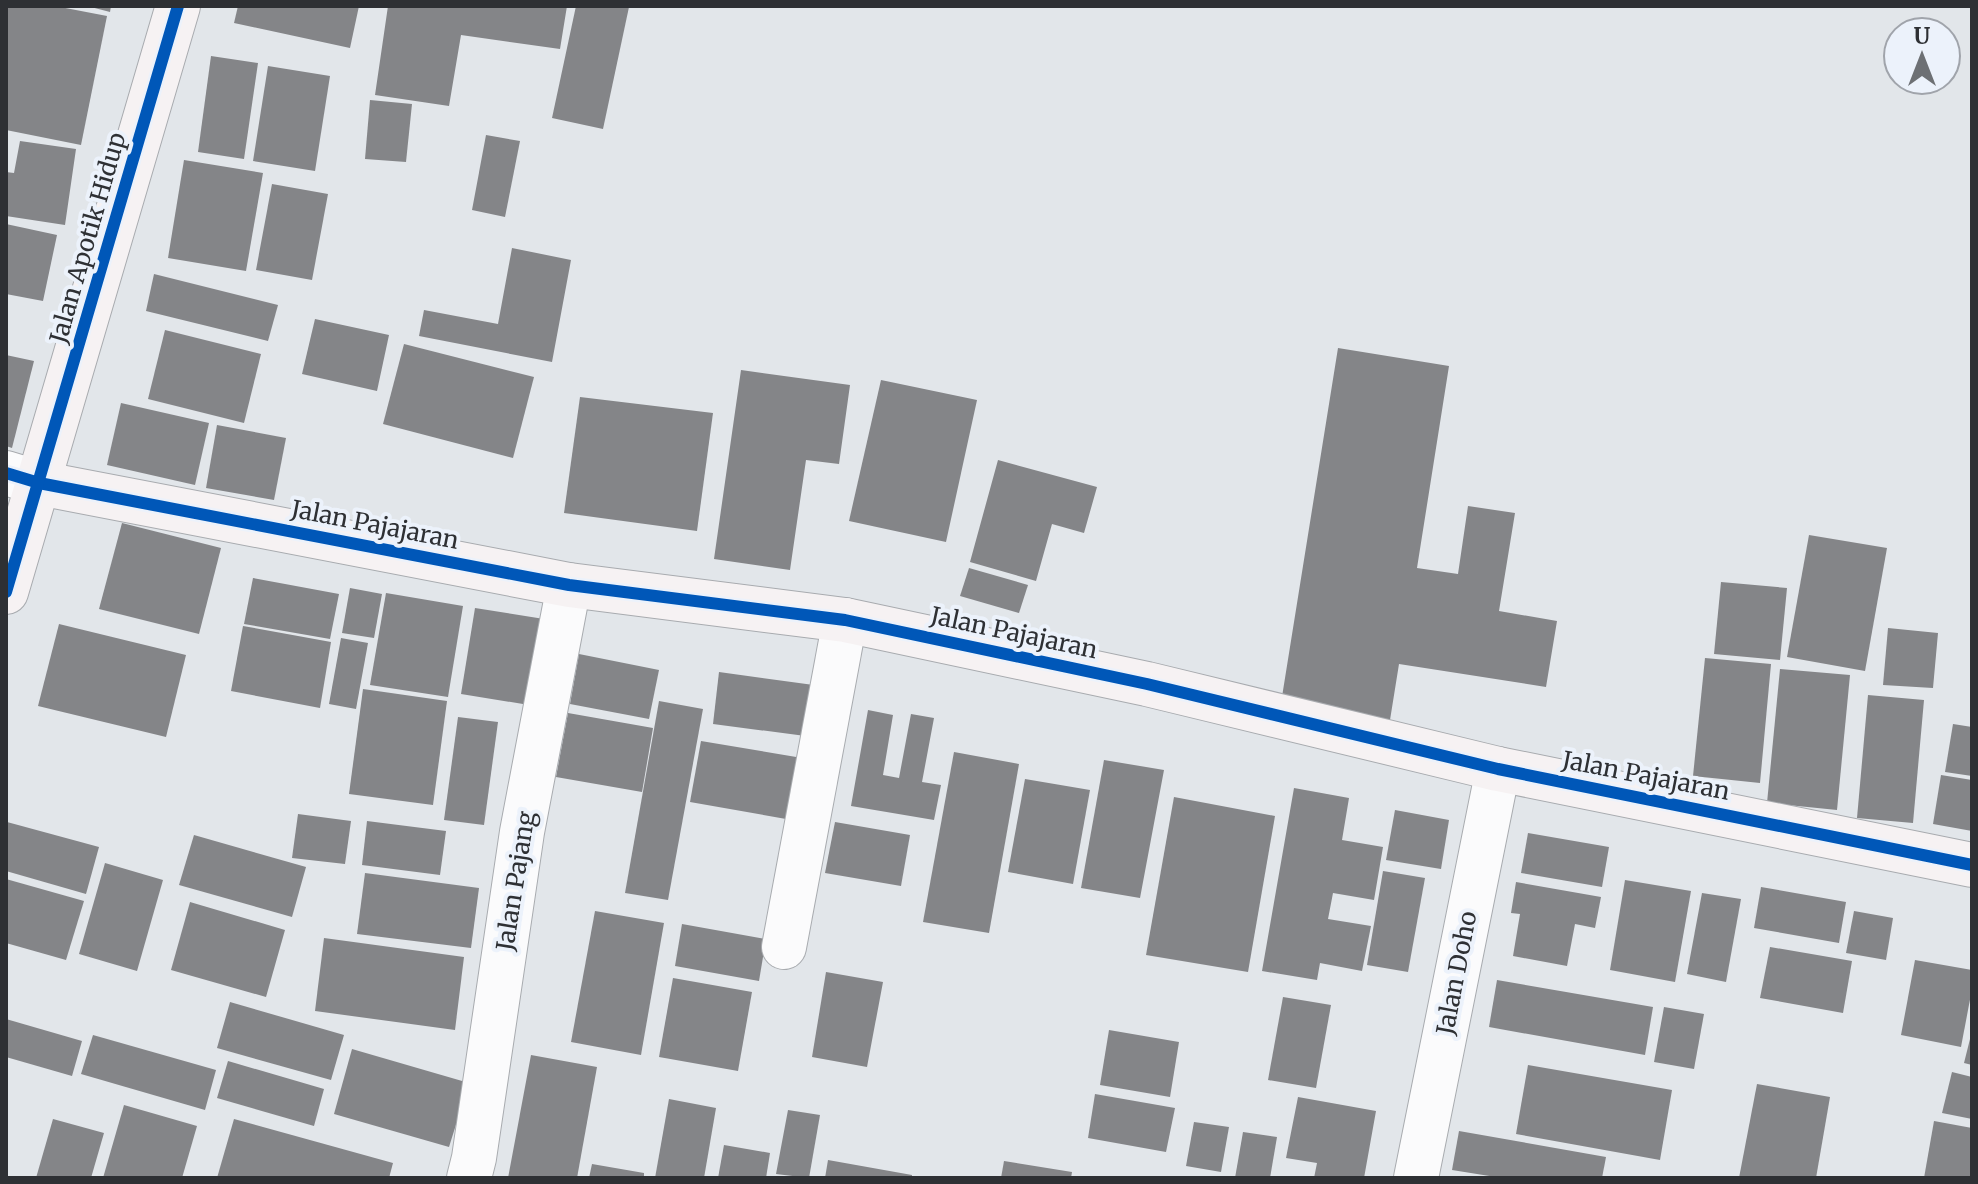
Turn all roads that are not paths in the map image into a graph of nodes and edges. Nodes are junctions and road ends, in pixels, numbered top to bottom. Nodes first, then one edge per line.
1 (178, 6) edge
2 (23, 478) edge
3 (569, 585) junction
4 (6, 592) edge
5 (845, 620) junction
6 (1498, 769) junction
7 (1972, 865) edge
8 (784, 947) dead end
9 (469, 1178) edge
10 (1416, 1178) edge

1 - 2 street, Jalan Apotik Hidup
2 - 3 street, Jalan Pajajaran
2 - 4 street, Jalan Apotik Hidup
3 - 5 street, Jalan Pajajaran
3 - 9 street, Jalan Pajang
5 - 6 street, Jalan Pajajaran
5 - 8 street
6 - 7 street, Jalan Pajajaran
6 - 10 street, Jalan Doho

